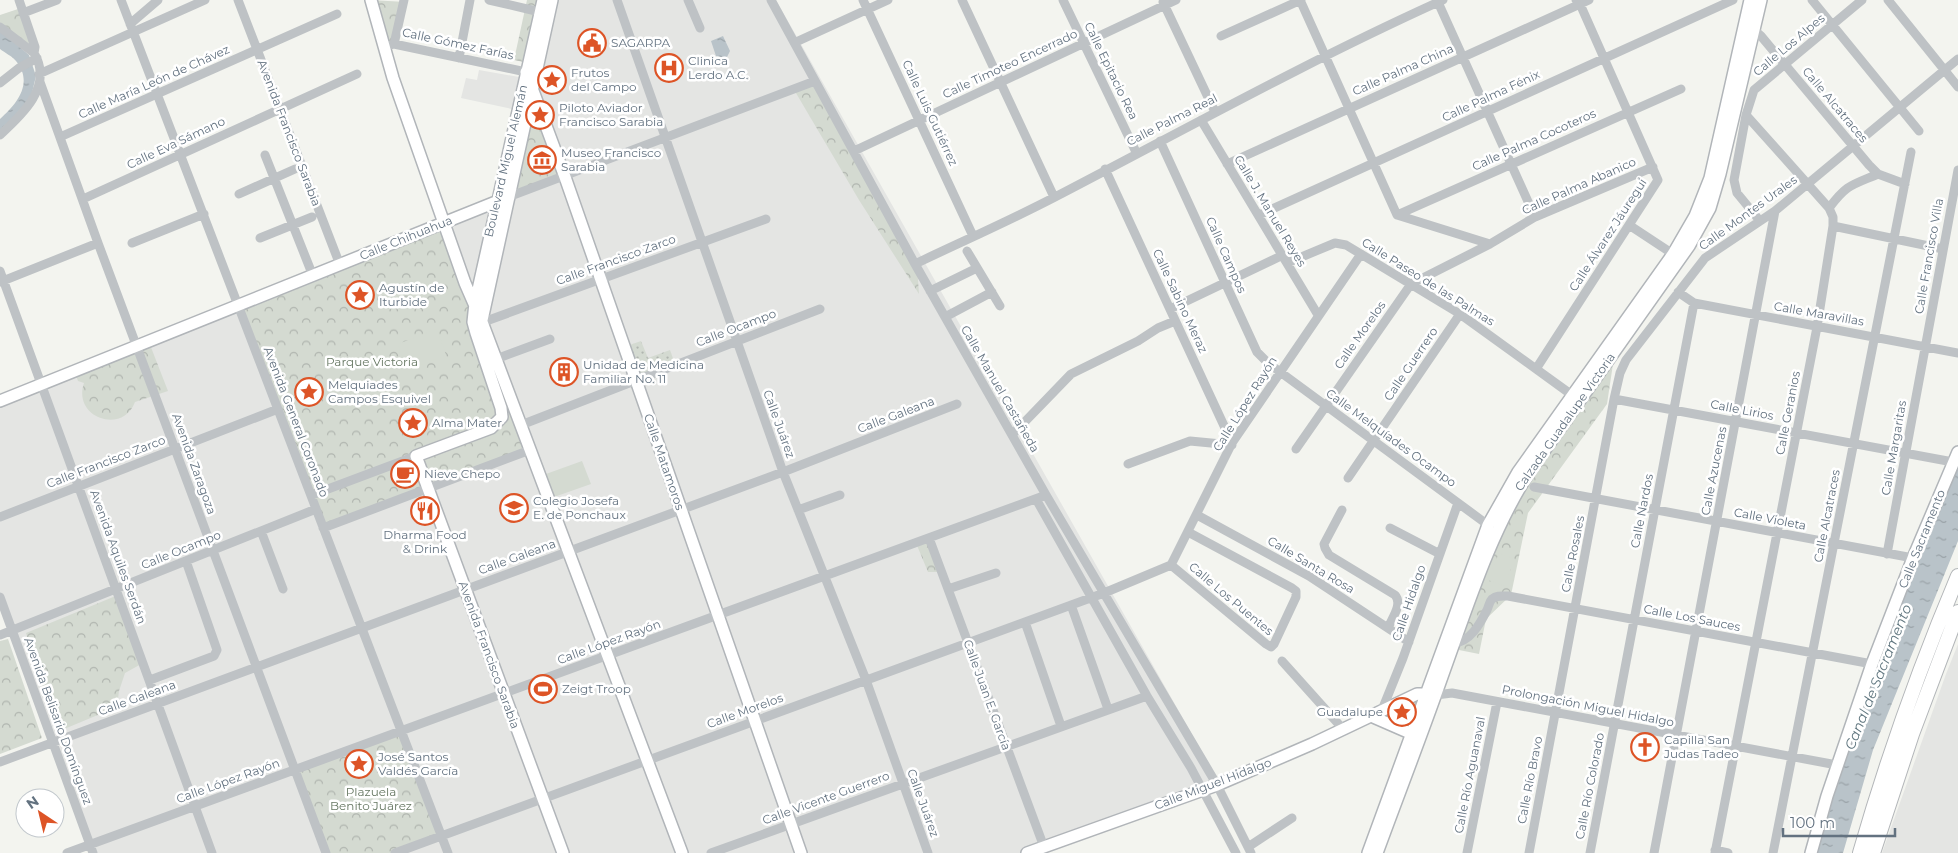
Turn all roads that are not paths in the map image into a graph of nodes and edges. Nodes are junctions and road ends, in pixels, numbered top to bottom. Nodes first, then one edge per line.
1 (18, 0) edge
2 (57, 0) edge
3 (121, 0) edge
4 (158, 0) edge
5 (204, 0) edge
6 (238, 0) edge
7 (372, 0) edge
8 (404, 0) edge
9 (470, 0) edge
10 (489, 0) edge
11 (543, 0) edge
12 (552, 0) edge
13 (616, 0) edge
14 (688, 0) edge
15 (771, 0) edge
16 (863, 0) edge
17 (888, 0) edge
18 (962, 0) edge
19 (1063, 0) edge
20 (1176, 0) edge
21 (1300, 0) edge
22 (1733, 0) edge
23 (1750, 0) edge
24 (1761, 0) edge
25 (1812, 0) edge
26 (1862, 0) edge
27 (1888, 0) edge
28 (1439, 1) edge
29 (1582, 1) edge
30 (1163, 3) edge
31 (868, 9) junction
32 (540, 12) junction
33 (23, 13) junction
34 (337, 14) dead end
35 (1832, 25) junction
36 (0, 27) edge
37 (132, 28) junction
38 (700, 28) dead end
39 (1754, 30) junction
40 (1220, 36) dead end
41 (796, 42) junction
42 (1084, 43) junction
43 (389, 45) junction
44 (257, 49) junction
45 (1325, 55) junction
46 (35, 57) junction
47 (1462, 57) junction
48 (460, 58) junction
49 (1605, 58) junction
50 (1958, 59) edge
51 (1785, 64) junction
52 (1944, 71) junction
53 (526, 72) junction
54 (357, 74) dead end
55 (40, 78) junction
56 (815, 81) junction
57 (1000, 82) junction
58 (0, 83) edge
59 (533, 87) junction
60 (1958, 87) edge
61 (1681, 88) dead end
62 (157, 94) junction
63 (1349, 108) junction
64 (1899, 108) junction
65 (280, 109) junction
66 (1215, 112) junction
67 (1487, 112) junction
68 (1628, 112) junction
69 (1746, 115) junction
70 (919, 120) junction
71 (1201, 120) junction
72 (1919, 131) dead end
73 (0, 134) edge
74 (60, 137) junction
75 (665, 138) junction
76 (1160, 141) junction
77 (1853, 146) junction
78 (854, 151) junction
79 (1136, 152) junction
80 (1911, 152) dead end
81 (181, 154) junction
82 (265, 155) dead end
83 (1374, 163) junction
84 (1227, 164) junction
85 (1511, 164) junction
86 (1653, 167) junction
87 (295, 169) dead end
88 (506, 169) junction
89 (1105, 169) junction
90 (1958, 170) edge
91 (1878, 174) junction
92 (565, 176) junction
93 (274, 178) junction
94 (1807, 184) junction
95 (1905, 184) junction
96 (239, 194) dead end
97 (1054, 197) junction
98 (83, 199) junction
99 (503, 199) junction
100 (1829, 208) junction
101 (478, 209) junction
102 (1775, 211) junction
103 (204, 214) junction
104 (1397, 214) junction
105 (1954, 214) edge
106 (1258, 215) junction
107 (312, 217) dead end
108 (1535, 217) junction
109 (766, 219) dead end
110 (1760, 221) junction
111 (443, 223) junction
112 (293, 225) junction
113 (1629, 225) junction
114 (1833, 226) junction
115 (973, 236) junction
116 (260, 238) dead end
117 (1894, 238) junction
118 (701, 242) junction
119 (98, 243) junction
120 (132, 243) dead end
121 (1490, 244) junction
122 (1944, 249) junction
123 (967, 251) dead end
124 (1361, 254) junction
125 (1673, 254) junction
126 (1285, 259) junction
127 (915, 264) junction
128 (340, 265) junction
129 (976, 268) junction
130 (0, 270) edge
131 (313, 276) junction
132 (600, 279) junction
133 (2, 281) edge
134 (1225, 283) junction
135 (1411, 284) junction
136 (930, 291) junction
137 (992, 292) junction
138 (1678, 292) junction
139 (475, 303) junction
140 (1694, 303) junction
141 (238, 305) junction
142 (1000, 306) dead end
143 (820, 309) dead end
144 (1170, 309) junction
145 (1460, 314) junction
146 (1318, 315) junction
147 (1756, 316) junction
148 (945, 317) junction
149 (1175, 321) junction
150 (478, 322) junction
151 (1817, 327) junction
152 (1875, 337) junction
153 (550, 339) dead end
154 (736, 341) junction
155 (1926, 346) junction
156 (137, 347) junction
157 (1958, 353) edge
158 (496, 359) junction
159 (1536, 369) junction
160 (1280, 372) junction
161 (635, 380) junction
162 (41, 384) junction
163 (1572, 395) junction
164 (1614, 399) junction
165 (0, 401) edge
166 (957, 404) dead end
167 (1326, 406) junction
168 (278, 408) junction
169 (1674, 410) junction
170 (1736, 422) junction
171 (521, 425) junction
172 (1796, 433) junction
173 (1012, 435) junction
174 (1374, 441) junction
175 (1232, 444) junction
176 (1854, 444) junction
177 (175, 448) junction
178 (1296, 449) dead end
179 (530, 450) junction
180 (1906, 453) junction
181 (416, 456) junction
182 (1956, 457) edge
183 (1128, 464) dead end
184 (782, 472) junction
185 (1348, 478) dead end
186 (78, 486) junction
187 (1534, 487) dead end
188 (428, 488) junction
189 (312, 495) junction
190 (840, 495) dead end
191 (1046, 495) junction
192 (1036, 499) junction
193 (1596, 499) junction
194 (1458, 503) junction
195 (316, 510) junction
196 (681, 510) junction
197 (798, 510) junction
198 (1342, 510) dead end
199 (1655, 510) junction
200 (1197, 514) junction
201 (0, 517) edge
202 (1717, 522) junction
203 (1488, 525) junction
204 (323, 528) junction
205 (1390, 528) dead end
206 (261, 531) junction
207 (1188, 532) junction
208 (1777, 533) junction
209 (929, 538) junction
210 (1835, 544) junction
211 (212, 550) junction
212 (568, 552) junction
213 (1440, 554) junction
214 (1887, 554) junction
215 (1913, 558) junction
216 (186, 561) junction
217 (1171, 565) junction
218 (996, 573) dead end
219 (824, 576) junction
220 (1958, 576) edge
221 (283, 589) dead end
222 (948, 589) junction
223 (116, 590) junction
224 (465, 590) junction
225 (1104, 593) junction
226 (0, 597) edge
227 (1092, 598) junction
228 (1071, 605) junction
229 (1576, 608) junction
230 (1958, 612) edge
231 (718, 615) junction
232 (1634, 620) junction
233 (1025, 622) junction
234 (1388, 628) junction
235 (361, 629) junction
236 (12, 630) junction
237 (1696, 631) junction
238 (0, 635) edge
239 (1408, 642) junction
240 (1756, 642) junction
241 (968, 643) junction
242 (1454, 643) junction
243 (1813, 653) junction
244 (607, 655) junction
245 (1282, 661) dead end
246 (1872, 664) junction
247 (256, 667) junction
248 (150, 680) junction
249 (866, 680) junction
250 (1432, 689) junction
251 (504, 693) junction
252 (1147, 696) junction
253 (1497, 702) junction
254 (159, 703) junction
255 (1108, 709) junction
256 (1377, 713) junction
257 (1556, 713) junction
258 (756, 721) junction
259 (1614, 724) junction
260 (1061, 726) junction
261 (1343, 730) junction
262 (401, 731) junction
263 (1410, 733) junction
264 (1677, 735) junction
265 (53, 743) junction
266 (1006, 746) junction
267 (1736, 746) junction
268 (1793, 757) junction
269 (647, 761) junction
270 (0, 762) edge
271 (1837, 765) junction
272 (295, 770) junction
273 (903, 784) junction
274 (1216, 785) junction
275 (1203, 790) junction
276 (543, 799) junction
277 (196, 806) junction
278 (1292, 818) dead end
279 (791, 824) junction
280 (441, 836) junction
281 (91, 849) edge
282 (1045, 850) edge
283 (1250, 850) edge
284 (1377, 852) edge
285 (1715, 852) edge
286 (67, 853) edge
287 (212, 853) edge
288 (326, 853) edge
289 (395, 853) edge
290 (448, 853) edge
291 (563, 853) edge
292 (682, 853) edge
293 (711, 853) edge
294 (802, 853) edge
295 (928, 853) edge
296 (1027, 853) edge
297 (1236, 853) edge
298 (1467, 853) edge
299 (1529, 853) edge
300 (1590, 853) edge
301 (1654, 853) edge
302 (1728, 853) edge
303 (1773, 853) edge
304 (1811, 853) edge
305 (1860, 853) edge
306 (1873, 853) edge

1 - 33 street
2 - 33 street
3 - 37 street, Avenida General Coronado
4 - 37 street
5 - 37 street
6 - 44 street, Avenida Francisco Sarabia
7 - 43 main road
8 - 43 street
9 - 48 street
10 - 32 street
11 - 32 main road, Boulevard Miguel Alemán
12 - 59 main road, Boulevard Miguel Alemán
13 - 75 street, Calle Juárez
14 - 38 street
15 - 41 street, Calle Manuel Castañeda
16 - 31 street, Calle Luis Gutiérrez
17 - 31 street
18 - 57 street
19 - 42 street, Calle Epitacio Rea
20 - 30 street, Calle Timoteo Encerrado
21 - 40 street
21 - 45 street
22 - 49 street, Calle Palma Fénix
23 - 125 main road, Calzada Guadalupe Victoria
24 - 39 main road, Calzada Guadalupe Victoria
25 - 35 street
26 - 35 street, Calle Los Alpes
27 - 52 street
28 - 45 street, Calle Palma Real
28 - 47 street
29 - 47 street, Calle Palma China
29 - 49 street, Calle Álvarez Jáuregui
30 - 42 street, Calle Timoteo Encerrado
30 - 66 street
31 - 41 street
31 - 70 street, Calle Luis Gutiérrez
32 - 53 main road, Boulevard Miguel Alemán
33 - 46 street
34 - 44 street, Calle María León de Chávez
35 - 51 street, Calle Los Alpes
35 - 64 street
36 - 46 street
37 - 55 street
37 - 62 street, Avenida General Coronado
39 - 51 street, Calle Alcatraces
39 - 242 main road, Calzada Guadalupe Victoria
41 - 56 street, Calle Manuel Castañeda
42 - 57 street, Calle Timoteo Encerrado
42 - 79 street, Calle Epitacio Rea
43 - 48 street, Calle Gómez Farías
43 - 111 main road
44 - 62 street, Calle María León de Chávez
44 - 65 street, Avenida Francisco Sarabia
45 - 63 street
45 - 66 street, Calle Palma Real
46 - 55 street, Avenida Zaragoza
46 - 58 street
47 - 63 street, Calle Palma China
47 - 67 street
48 - 53 street, Calle Gómez Farías
49 - 67 street, Calle Palma Fénix
49 - 68 street, Calle Álvarez Jáuregui
50 - 52 street, Calle Montes Urales
51 - 69 street, Calle Los Alpes
51 - 77 street, Calle Alcatraces
52 - 60 street
52 - 64 street, Calle Montes Urales
53 - 59 main road, Calle Matamoros
53 - 88 main road, Boulevard Miguel Alemán
54 - 65 street, Calle Eva Sámano
55 - 73 street
55 - 74 street, Avenida Zaragoza
56 - 75 street, Calle Chihuahua
56 - 78 street, Calle Manuel Castañeda
57 - 70 street, Calle Timoteo Encerrado
57 - 97 street
59 - 92 main road, Calle Matamoros
59 - 99 main road, Boulevard Miguel Alemán
61 - 68 street, Calle Palma Cocoteros
62 - 74 street, Calle María León de Chávez
62 - 81 street, Avenida General Coronado
63 - 83 street
63 - 84 street, Calle Palma China
64 - 72 street
64 - 77 street, Calle Montes Urales
65 - 81 street, Calle Eva Sámano
65 - 128 street, Avenida Francisco Sarabia
66 - 71 street, Calle Palma Real
67 - 83 street, Calle Palma Fénix
67 - 85 street
68 - 85 street, Calle Palma Cocoteros
68 - 86 street, Calle Álvarez Jáuregui
69 - 94 street, Calle Geranios
69 - 110 street
70 - 78 street, Calle Timoteo Encerrado
70 - 115 street, Calle Luis Gutiérrez
71 - 76 street, Calle Palma Real
71 - 84 street, Calle J. Manuel Reyes
74 - 98 street, Avenida Zaragoza
75 - 92 street, Calle Chihuahua
75 - 118 street, Calle Juárez
76 - 79 street, Calle Palma Real
76 - 134 street, Calle Campos
77 - 91 street, Calle Alcatraces
77 - 94 street, Calle Montes Urales
78 - 127 street, Calle Manuel Castañeda
79 - 89 street, Calle Palma Real
80 - 95 street, Calle Alcatraces
81 - 98 street, Calle Eva Sámano
81 - 103 street, Avenida General Coronado
82 - 93 street
83 - 104 street
83 - 106 street, Calle Palma Fénix
84 - 106 street, Calle J. Manuel Reyes
85 - 104 street, Calle Palma Cocoteros
85 - 108 street
86 - 108 street, Calle Palma Abanico
86 - 113 street, Calle Álvarez Jáuregui
87 - 93 street
88 - 99 main road, Boulevard Miguel Alemán
88 - 101 main road
89 - 97 street, Calle Palma Real
89 - 144 street, Calle Sabino Meraz
90 - 105 street, Calle Francisco Villa
91 - 95 street, Calle Alcatraces
91 - 100 street
92 - 99 street, Calle Chihuahua
92 - 132 main road, Calle Matamoros
93 - 96 street
93 - 112 street
94 - 100 street, Calle Geranios
94 - 102 street, Calle Montes Urales
95 - 117 street, Calle Alcatraces
97 - 115 street, Calle Palma Real
98 - 119 street, Avenida Zaragoza
99 - 101 main road, Calle Chihuahua
99 - 139 main road, Boulevard Miguel Alemán
99 - 150 main road, Boulevard Miguel Alemán
100 - 114 street, Calle Geranios
101 - 111 main road, Calle Chihuahua
102 - 110 street, Calle Montes Urales
102 - 147 street, Calle Azucenas
103 - 120 street
103 - 141 street, Avenida General Coronado
104 - 121 street
105 - 122 street, Calle Francisco Villa
106 - 126 street, Calle J. Manuel Reyes
107 - 112 street
108 - 121 street, Calle Palma Abanico
109 - 118 street, Calle Francisco Zarco
110 - 138 street, Calle Montes Urales
111 - 128 main road, Calle Chihuahua
111 - 139 main road
112 - 116 street
112 - 131 street
113 - 125 street
113 - 159 street, Calle Álvarez Jáuregui
114 - 117 street
114 - 151 street, Calle Geranios
115 - 127 street, Calle Palma Real
117 - 122 street
117 - 152 street, Calle Alcatraces
118 - 132 street, Calle Francisco Zarco
118 - 154 street, Calle Juárez
119 - 133 street
119 - 156 street, Avenida Zaragoza
121 - 135 street, Calle Palma Abanico
122 - 155 street, Calle Francisco Villa
123 - 129 street
124 - 126 street, Calle Paseo de las Palmas
124 - 135 street, Calle Paseo de las Palmas
124 - 146 street, Calle López Rayón
125 - 163 main road, Calzada Guadalupe Victoria
126 - 134 street
126 - 146 street, Calle J. Manuel Reyes
127 - 136 street, Calle Manuel Castañeda
128 - 131 main road, Calle Chihuahua
129 - 136 street
129 - 137 street
130 - 133 street, Avenida Aquiles Serdán
131 - 141 main road, Calle Chihuahua
132 - 150 street, Calle Francisco Zarco
132 - 161 main road, Calle Matamoros
133 - 162 street, Avenida Aquiles Serdán
134 - 144 street
134 - 160 street, Calle Campos
135 - 145 street, Calle Paseo de las Palmas
135 - 167 street, Calle Morelos
136 - 148 street, Calle Manuel Castañeda
137 - 142 street
137 - 148 street
138 - 140 street, Calle Maravillas
138 - 164 street, Calle Montes Urales
139 - 150 main road, Boulevard Miguel Alemán
140 - 147 street, Calle Maravillas
140 - 169 street, Calle Nardos
141 - 156 main road, Calle Chihuahua
141 - 168 street, Avenida General Coronado
143 - 154 street, Calle Ocampo
144 - 149 street, Calle Sabino Meraz
145 - 159 street, Calle Paseo de las Palmas
145 - 174 street, Calle Guerrero
146 - 160 street, Calle López Rayón
147 - 151 street, Calle Maravillas
147 - 170 street, Calle Azucenas
148 - 173 street, Calle Manuel Castañeda
149 - 173 street
149 - 175 street, Calle Sabino Meraz
150 - 158 main road
150 - 181 main road
151 - 152 street, Calle Maravillas
151 - 172 street, Calle Geranios
152 - 155 street, Calle Maravillas
152 - 176 street, Calle Alcatraces
153 - 158 street
154 - 161 street, Calle Ocampo
154 - 184 street, Calle Juárez
155 - 157 street, Calle Maravillas
155 - 180 street, Calle Margaritas
156 - 162 main road, Calle Chihuahua
156 - 177 street, Avenida Zaragoza
158 - 171 main road
159 - 163 street, Calle Paseo de las Palmas
160 - 167 street, Calle Melquíades Ocampo
160 - 175 street, Calle López Rayón
161 - 171 street, Calle Ocampo
161 - 196 main road, Calle Matamoros
162 - 165 main road, Calle Chihuahua
162 - 186 street, Avenida Aquiles Serdán
163 - 203 main road, Calzada Guadalupe Victoria
164 - 169 street, Calle Lirios
164 - 193 street, Calle Rosales
166 - 184 street, Calle Galeana
167 - 174 street, Calle Melquíades Ocampo
167 - 178 street, Calle Morelos
168 - 177 street, Calle Francisco Zarco
168 - 189 street, Avenida General Coronado
169 - 170 street, Calle Lirios
169 - 199 street, Calle Nardos
170 - 172 street, Calle Lirios
170 - 202 street, Calle Azucenas
171 - 179 main road
172 - 176 street, Calle Lirios
172 - 208 street, Calle Geranios
173 - 191 street, Calle Manuel Castañeda
174 - 185 street, Calle Guerrero
174 - 194 street, Calle Melquíades Ocampo
175 - 183 street
175 - 200 street, Calle López Rayón
176 - 180 street, Calle Lirios
176 - 210 street, Calle Alcatraces
177 - 186 street, Calle Francisco Zarco
177 - 211 street, Avenida Zaragoza
179 - 188 street
179 - 212 main road
180 - 182 street, Calle Lirios
180 - 214 street, Calle Margaritas
181 - 188 main road, Avenida Francisco Sarabia
181 - 189 street
182 - 215 main road, Calle Sacramento
184 - 196 street, Calle Galeana
184 - 197 street, Calle Juárez
186 - 201 street, Calle Francisco Zarco
186 - 223 street, Avenida Aquiles Serdán
187 - 193 street, Calle Violeta
188 - 204 street
188 - 224 main road, Avenida Francisco Sarabia
189 - 195 street, Avenida General Coronado
190 - 197 street
191 - 192 street, Calle López Rayón
191 - 225 street, Calle Manuel Castañeda
192 - 209 street, Calle López Rayón
192 - 227 street
193 - 199 street, Calle Violeta
193 - 229 street, Calle Rosales
194 - 203 street, Calle Melquíades Ocampo
194 - 213 street, Calle Hidalgo
195 - 204 street, Avenida General Coronado
195 - 206 street, Calle Ocampo
196 - 212 street, Calle Galeana
196 - 231 main road, Calle Matamoros
197 - 219 street, Calle Juárez
198 - 234 street
199 - 202 street, Calle Violeta
199 - 232 street, Calle Nardos
200 - 207 street, Calle López Rayón
200 - 234 street, Calle Santa Rosa
202 - 208 street, Calle Violeta
202 - 237 street, Calle Azucenas
203 - 250 main road, Calzada Guadalupe Victoria
204 - 235 street, Avenida General Coronado
205 - 213 street
206 - 211 street, Calle Ocampo
206 - 221 street
207 - 217 street, Calle López Rayón
207 - 217 street, Calle Los Puentes
208 - 210 street, Calle Violeta
208 - 240 street, Calle Geranios
209 - 219 street, Calle López Rayón
209 - 222 street, Calle Juan E. García
210 - 214 street, Calle Violeta
210 - 243 street, Calle Alcatraces
211 - 216 street, Calle Ocampo
211 - 247 street, Avenida Zaragoza
212 - 224 street, Calle Galeana
212 - 244 main road
213 - 239 street, Calle Hidalgo
214 - 215 street, Calle Violeta
215 - 246 main road, Calle Sacramento
216 - 223 street, Calle Ocampo
216 - 248 street
217 - 225 street
218 - 222 street
219 - 231 street, Calle López Rayón
219 - 249 street, Calle Juárez
220 - 305 highway
222 - 241 street, Calle Juan E. García
223 - 236 street, Calle Ocampo
223 - 248 street, Avenida Aquiles Serdán
224 - 235 street, Calle Galeana
224 - 251 main road, Avenida Francisco Sarabia
225 - 227 street, Calle Morelos
225 - 274 street, Calle Manuel Castañeda
226 - 236 street, Avenida Belisario Domínguez
227 - 228 street, Calle Morelos
227 - 252 street
228 - 233 street, Calle Morelos
228 - 255 street
229 - 232 street, Calle Los Sauces
229 - 242 street, Calle Los Sauces
229 - 257 street, Calle Rosales
230 - 306 highway
231 - 244 street, Calle López Rayón
231 - 258 main road, Calle Matamoros
232 - 237 street, Calle Los Sauces
232 - 259 street, Calle Nardos
233 - 241 street, Calle Morelos
233 - 260 street
234 - 239 street, Calle Santa Rosa
235 - 247 street, Calle Galeana
235 - 262 street, Avenida General Coronado
236 - 238 street, Calle Ocampo
236 - 265 street, Avenida Belisario Domínguez
237 - 240 street, Calle Los Sauces
237 - 264 street, Calle Azucenas
239 - 256 street, Calle Hidalgo
240 - 243 street, Calle Los Sauces
240 - 267 street, Calle Geranios
241 - 249 street, Calle Morelos
241 - 266 street, Calle Juan E. García
242 - 250 main road, Calzada Guadalupe Victoria
243 - 246 street, Calle Los Sauces
243 - 268 street, Calle Alcatraces
244 - 251 street, Calle López Rayón
244 - 269 main road
245 - 261 street
246 - 271 main road, Calle Sacramento
247 - 254 street, Calle Galeana
247 - 272 street, Avenida Zaragoza
248 - 254 street, Avenida Aquiles Serdán
249 - 258 street, Calle Morelos
249 - 273 street, Calle Juárez
250 - 253 street, Prolongación Miguel Hidalgo
250 - 256 main road, Calle Miguel Hidalgo
250 - 263 main road, Calzada Guadalupe Victoria
250 - 284 main road, Calzada Guadalupe Victoria
251 - 262 street, Calle López Rayón
251 - 276 main road, Avenida Francisco Sarabia
252 - 255 street, Calle Vicente Guerrero
252 - 275 street
253 - 257 street, Prolongación Miguel Hidalgo
253 - 298 street, Calle Río Aguanaval
254 - 265 street, Calle Galeana
254 - 277 street, Avenida Aquiles Serdán
255 - 260 street, Calle Vicente Guerrero
256 - 261 main road, Calle Miguel Hidalgo
256 - 263 main road
257 - 259 street, Prolongación Miguel Hidalgo
257 - 299 street, Calle Río Bravo
258 - 269 street, Calle Morelos
258 - 279 main road, Calle Matamoros
259 - 264 street, Prolongación Miguel Hidalgo
259 - 300 street, Calle Río Colorado
260 - 266 street, Calle Vicente Guerrero
261 - 274 main road, Calle Miguel Hidalgo
262 - 272 street, Calle López Rayón
262 - 280 street, Avenida General Coronado
263 - 284 main road, Calzada Guadalupe Victoria
264 - 267 street, Prolongación Miguel Hidalgo
264 - 301 street, Calle Azucenas
265 - 270 street, Calle Galeana
265 - 281 street, Avenida Belisario Domínguez
266 - 273 street, Calle Vicente Guerrero
266 - 282 street, Calle Juan E. García
267 - 268 street, Prolongación Miguel Hidalgo
267 - 285 street, Calle Geranios
268 - 271 street, Prolongación Miguel Hidalgo
268 - 303 street, Calle Alcatraces
269 - 276 street, Calle Morelos
269 - 292 main road
271 - 304 main road, Calle Sacramento
272 - 277 street, Calle López Rayón
272 - 288 street, Avenida Zaragoza
273 - 279 street, Calle Vicente Guerrero
273 - 295 street, Calle Juárez
274 - 275 main road, Calle Miguel Hidalgo
274 - 283 street, Calle Manuel Castañeda
275 - 282 main road, Calle Miguel Hidalgo
275 - 297 street
276 - 280 street, Calle Morelos
276 - 291 main road, Avenida Francisco Sarabia
277 - 281 street, Calle López Rayón
277 - 287 street, Avenida Aquiles Serdán
278 - 283 street
279 - 293 street, Calle Vicente Guerrero
279 - 294 main road, Calle Matamoros
280 - 289 street, Calle Morelos
280 - 290 street, Avenida General Coronado
281 - 286 street, Calle López Rayón
282 - 296 main road, Calle Miguel Hidalgo
285 - 302 street

